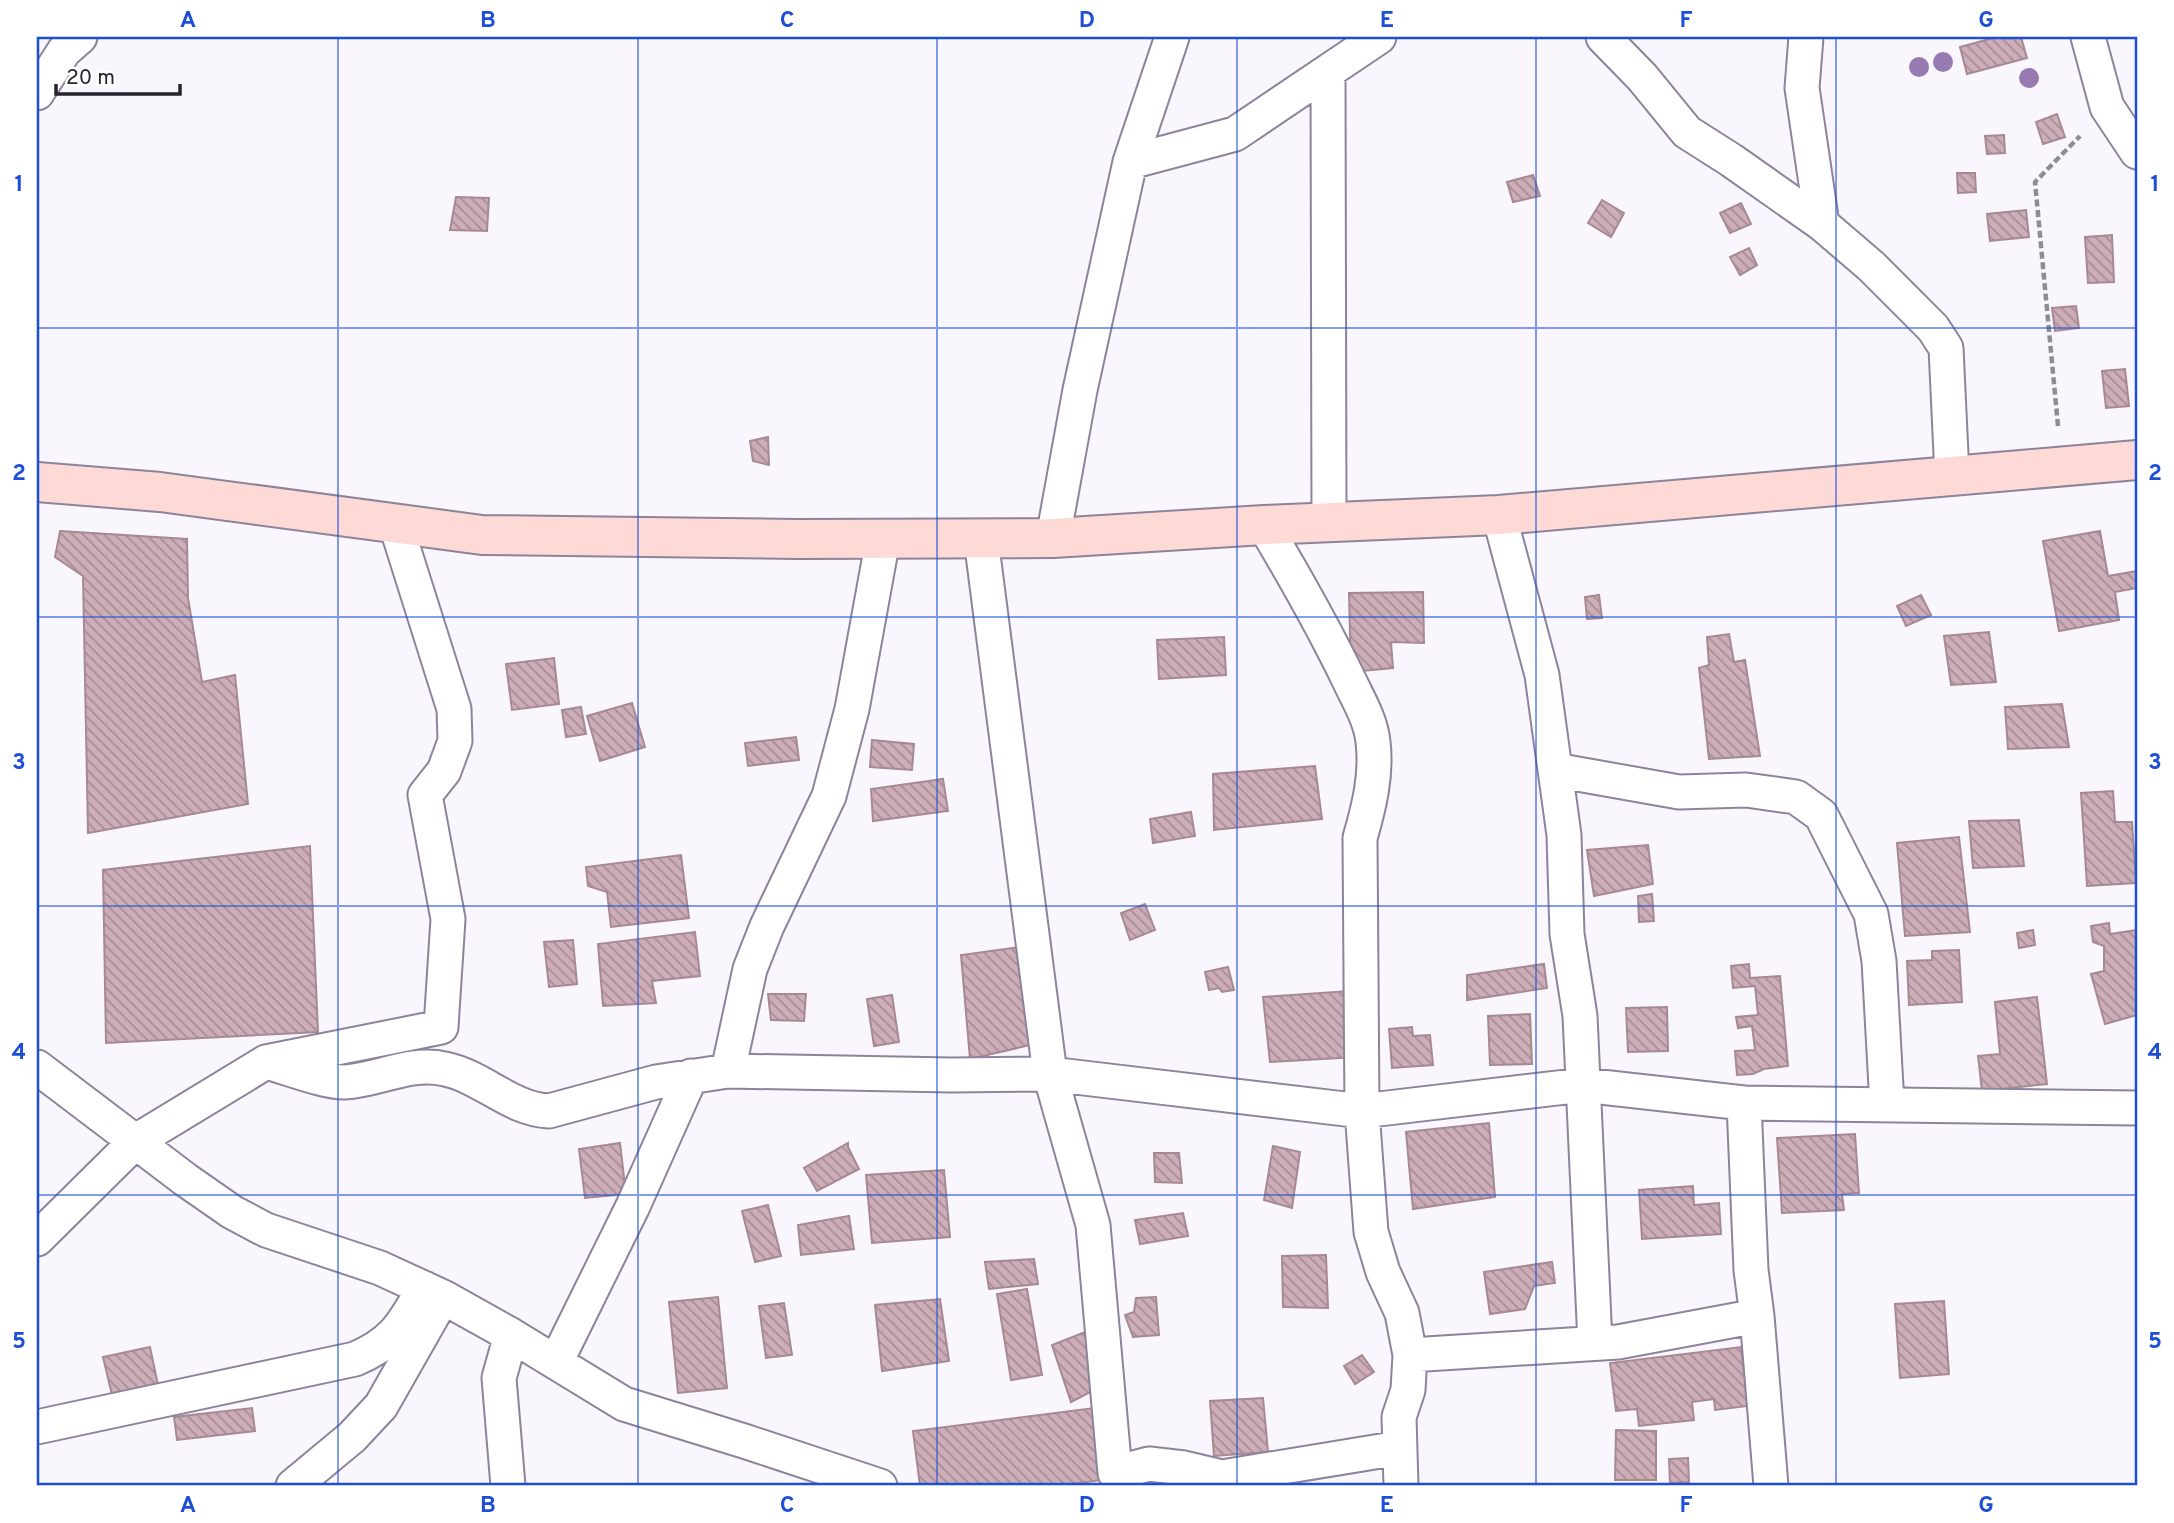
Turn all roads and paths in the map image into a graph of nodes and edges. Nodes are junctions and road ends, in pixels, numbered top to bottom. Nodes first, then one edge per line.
1 (80, 37) edge
2 (1172, 37) edge
3 (1379, 37) edge
4 (1603, 37) edge
5 (1806, 37) edge
6 (2088, 37) edge
7 (1328, 72) junction
8 (37, 93) edge
9 (2107, 107) junction
10 (2137, 152) edge
11 (1130, 162) junction
12 (1822, 224) junction
13 (2137, 460) edge
14 (2063, 466) junction
15 (1952, 476) junction
16 (37, 482) edge
17 (1499, 515) junction
18 (396, 522) junction
19 (1329, 523) junction
20 (1264, 525) junction
21 (1053, 538) junction
22 (883, 539) junction
23 (981, 539) junction
24 (1555, 769) junction
25 (266, 1062) junction
26 (37, 1067) edge
27 (728, 1071) junction
28 (1051, 1074) junction
29 (691, 1076) junction
30 (1583, 1085) junction
31 (1744, 1102) junction
32 (1887, 1105) junction
33 (2137, 1108) edge
34 (1363, 1111) junction
35 (136, 1141) junction
36 (37, 1239) edge
37 (434, 1292) junction
38 (1757, 1316) junction
39 (511, 1335) junction
40 (1595, 1343) junction
41 (1410, 1355) junction
42 (556, 1362) junction
43 (37, 1427) edge
44 (1399, 1448) junction
45 (1107, 1482) edge
46 (293, 1486) edge
47 (508, 1486) edge
48 (880, 1486) edge
49 (1401, 1486) edge
50 (1771, 1486) edge

1 - 8 street
2 - 11 street
3 - 7 street
4 - 12 street
5 - 12 street
6 - 9 street
7 - 11 street
7 - 19 street
9 - 10 street
9 - 14 path
11 - 21 street
12 - 15 street
13 - 14 main road
14 - 15 main road
15 - 17 main road
16 - 18 main road
17 - 19 main road
17 - 24 street
18 - 22 main road
18 - 25 street
19 - 20 main road
20 - 21 main road
20 - 34 street
21 - 23 main road
22 - 23 main road
22 - 27 street
23 - 28 street
24 - 30 street
24 - 32 street
25 - 29 street
25 - 35 street
26 - 35 street
27 - 28 street
27 - 29 street
28 - 34 street
28 - 45 street
29 - 42 street
30 - 31 street
30 - 34 street
30 - 40 street
31 - 32 street
31 - 38 street
32 - 33 street
34 - 41 street
35 - 36 street
35 - 37 street
37 - 39 street
37 - 43 street
37 - 46 street
38 - 40 street
38 - 50 street
39 - 42 street
39 - 47 street
40 - 41 street
41 - 44 street
42 - 48 street
44 - 45 street
44 - 49 street

